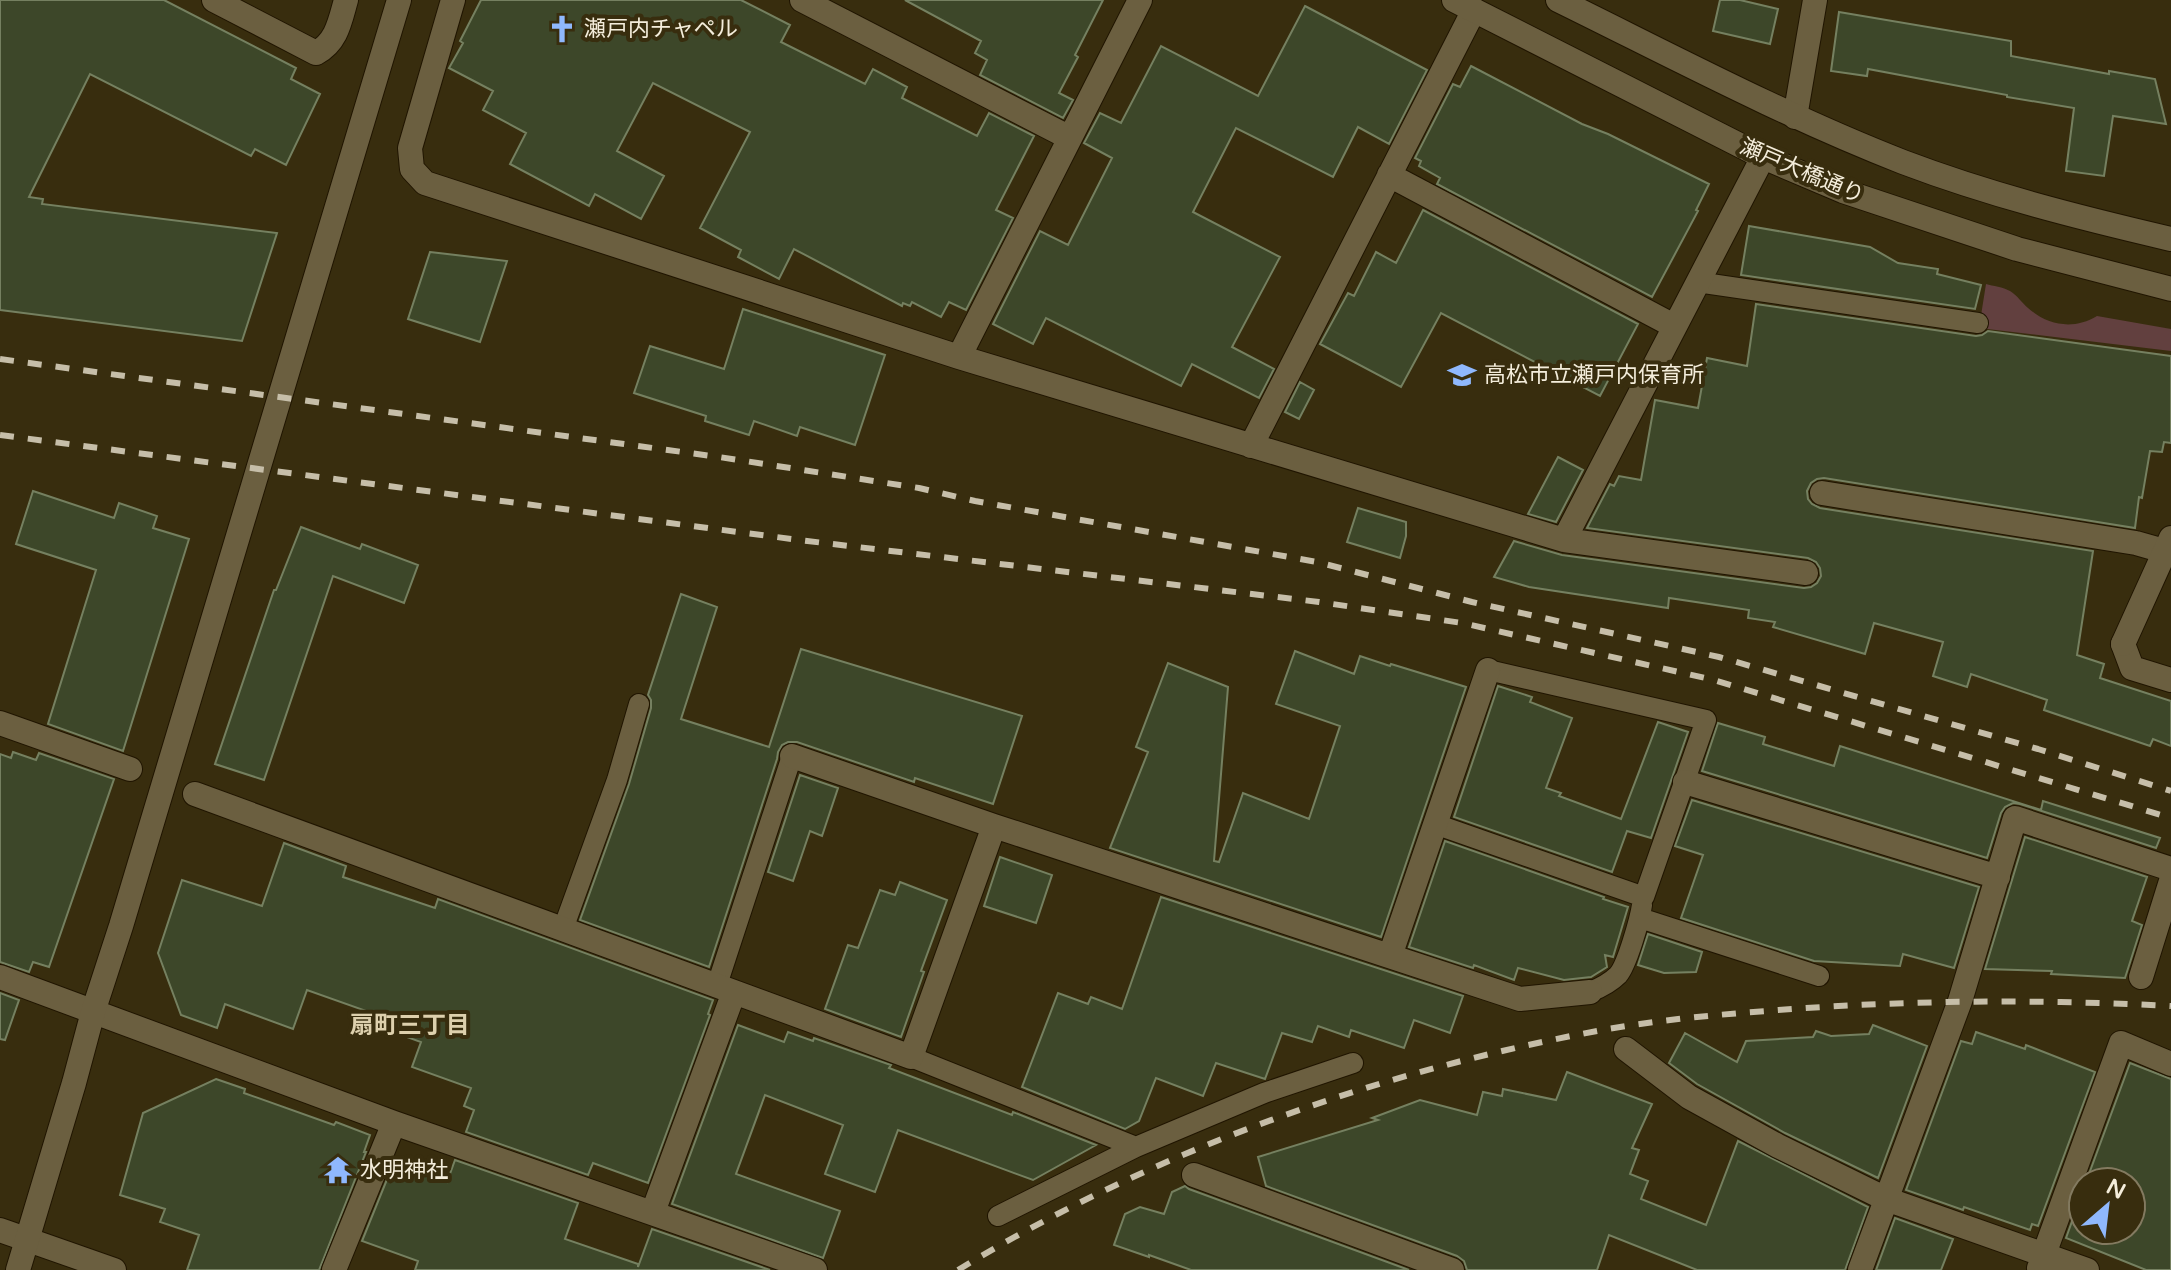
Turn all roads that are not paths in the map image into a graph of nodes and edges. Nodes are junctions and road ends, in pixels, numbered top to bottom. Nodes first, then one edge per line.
1 (214, 0) edge
2 (346, 0) edge
3 (399, 0) edge
4 (453, 0) edge
5 (802, 0) edge
6 (1140, 0) edge
7 (1558, 0) edge
8 (1815, 0) edge
9 (1464, 5) edge
10 (1795, 117) junction
11 (1070, 138) junction
12 (1763, 157) junction
13 (1389, 175) junction
14 (2171, 239) edge
15 (1697, 282) junction
16 (2171, 289) edge
17 (1978, 323) dead end
18 (1674, 326) junction
19 (959, 357) junction
20 (1251, 446) junction
21 (1822, 493) dead end
22 (1564, 540) junction
23 (2169, 547) edge
24 (1806, 573) dead end
25 (1488, 670) joint
26 (2171, 680) edge
27 (639, 704) dead end
28 (0, 723) edge
29 (792, 756) joint
30 (130, 769) dead end
31 (1685, 782) junction
32 (195, 794) dead end
33 (1435, 824) junction
34 (994, 826) junction
35 (2171, 869) edge
36 (1998, 877) junction
37 (2171, 881) edge
38 (1642, 907) junction
39 (563, 929) junction
40 (1390, 956) junction
41 (1819, 976) dead end
42 (0, 977) edge
43 (2141, 977) dead end
44 (726, 988) junction
45 (1590, 992) joint
46 (93, 1012) junction
47 (1626, 1049) dead end
48 (911, 1057) junction
49 (1353, 1063) dead end
50 (2171, 1064) edge
51 (394, 1123) junction
52 (1136, 1147) junction
53 (1194, 1175) dead end
54 (1886, 1199) junction
55 (653, 1212) junction
56 (998, 1216) dead end
57 (0, 1230) edge
58 (27, 1239) junction
59 (2042, 1262) edge
60 (18, 1270) edge
61 (114, 1270) edge
62 (334, 1270) edge
63 (815, 1270) edge
64 (1452, 1270) edge
65 (1860, 1270) edge
66 (2087, 1270) edge

1 - 2 street
3 - 46 street
4 - 19 street
5 - 11 street
6 - 11 street
7 - 10 street
8 - 10 street
9 - 12 street, 瀬戸大橋通り
9 - 13 street
10 - 14 street
11 - 19 street
12 - 15 street
12 - 16 street, 瀬戸大橋通り
13 - 18 street
13 - 20 street
15 - 17 lane
15 - 18 street
18 - 22 street
19 - 20 street
20 - 22 street
21 - 23 street
22 - 24 street
23 - 26 street
25 - 31 lane
25 - 33 street
27 - 39 lane
28 - 30 street
29 - 34 street
29 - 44 lane
31 - 36 street
31 - 38 lane
32 - 39 street
33 - 38 lane
33 - 40 street
34 - 40 street
34 - 48 street
35 - 36 street
36 - 54 street
37 - 43 street
38 - 41 lane
38 - 45 lane
39 - 44 street
40 - 45 street
42 - 46 street
44 - 48 street
44 - 55 street
46 - 51 street
46 - 58 street
47 - 54 street
48 - 52 lane
49 - 52 lane
50 - 59 street
51 - 55 street
51 - 62 street
52 - 56 lane
53 - 64 street
54 - 59 street
54 - 65 street
55 - 63 street
57 - 58 street
58 - 60 street
58 - 61 street
59 - 66 street

